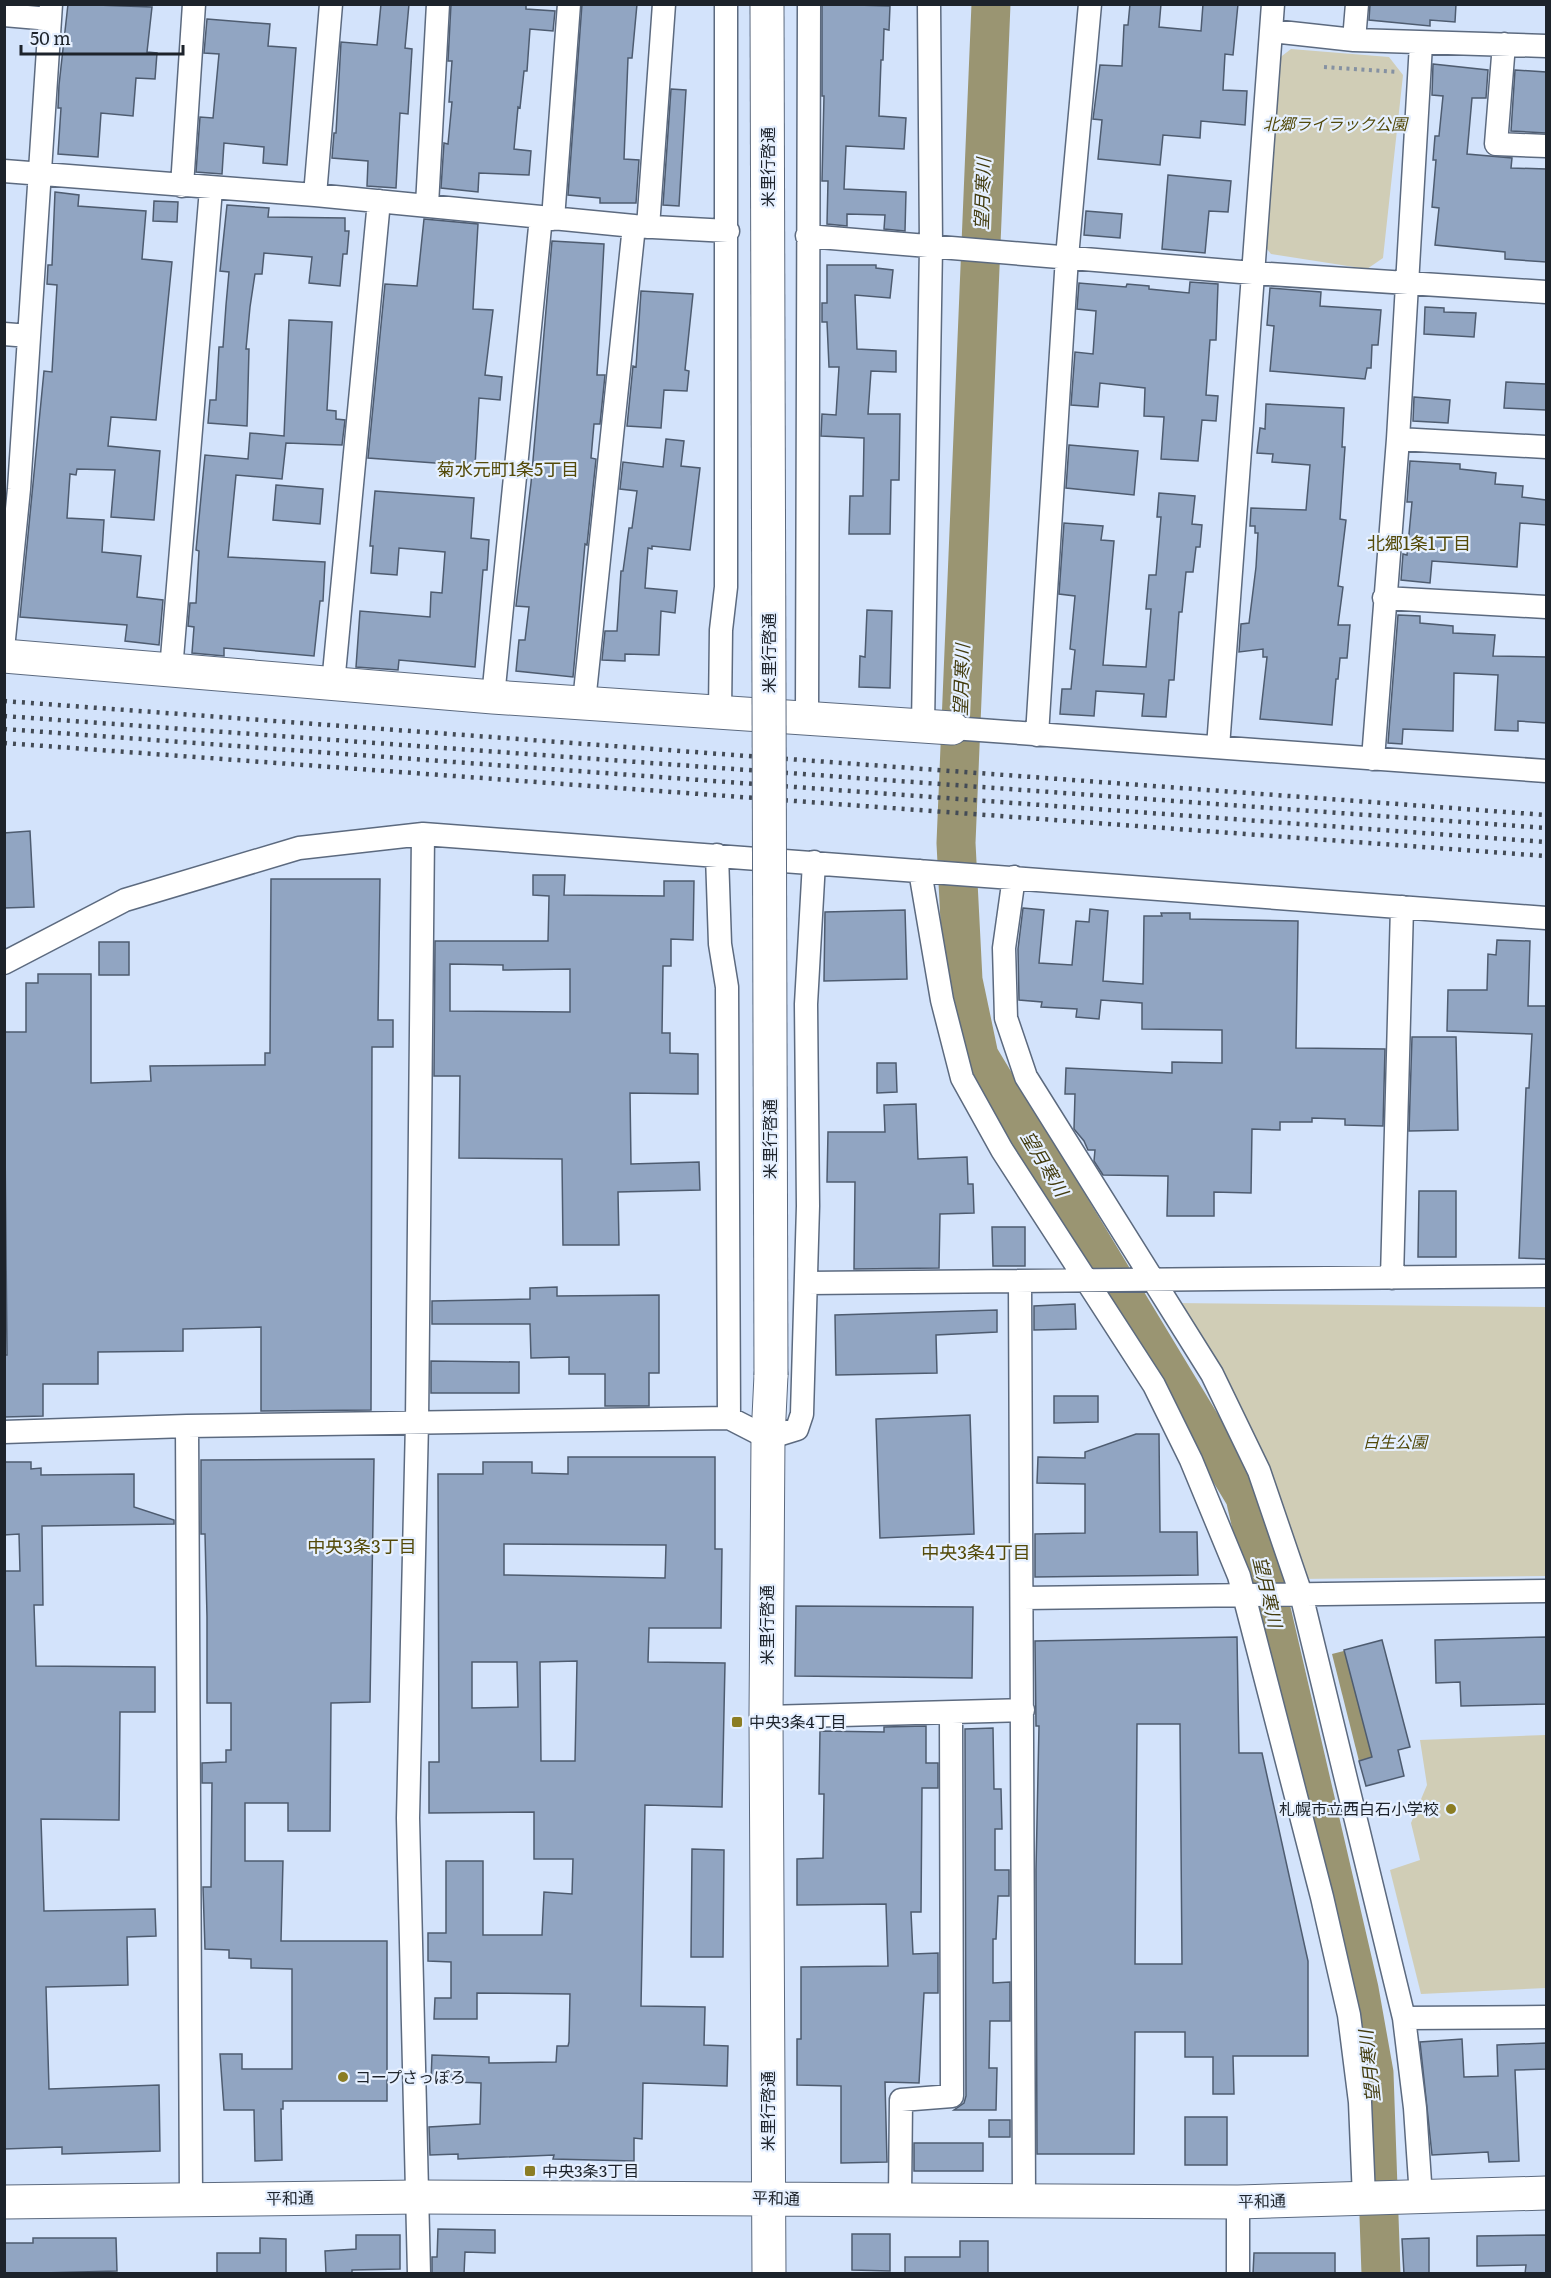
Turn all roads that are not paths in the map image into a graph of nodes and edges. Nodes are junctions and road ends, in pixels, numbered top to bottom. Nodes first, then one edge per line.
1 (194, 4) edge
2 (331, 4) edge
3 (438, 4) edge
4 (569, 4) edge
5 (664, 4) edge
6 (726, 4) edge
7 (767, 4) edge
8 (809, 4) edge
9 (929, 4) edge
10 (1090, 4) edge
11 (1273, 4) edge
12 (1357, 4) edge
13 (51, 12) edge
14 (4, 15) edge
15 (1272, 31) junction
16 (1354, 40) junction
17 (1421, 44) junction
18 (1504, 44) junction
19 (1546, 46) edge
20 (1546, 146) edge
21 (4, 171) edge
22 (40, 173) junction
23 (182, 186) junction
24 (211, 189) junction
25 (315, 195) junction
26 (379, 201) junction
27 (427, 205) junction
28 (547, 218) junction
29 (641, 226) junction
30 (728, 231) junction
31 (807, 236) junction
32 (931, 246) junction
33 (1067, 257) junction
34 (1252, 273) junction
35 (1408, 284) junction
36 (1546, 292) edge
37 (4, 334) edge
38 (29, 336) junction
39 (1398, 439) junction
40 (1546, 447) edge
41 (11, 488) edge
42 (1384, 598) junction
43 (1546, 607) edge
44 (4, 639) edge
45 (4, 656) edge
46 (171, 670) junction
47 (333, 684) junction
48 (493, 697) junction
49 (584, 702) junction
50 (720, 712) junction
51 (807, 717) junction
52 (937, 727) junction
53 (1037, 735) junction
54 (1218, 747) junction
55 (1373, 759) junction
56 (1546, 771) edge
57 (423, 834) junction
58 (717, 855) junction
59 (814, 862) junction
60 (920, 872) junction
61 (1007, 877) junction
62 (1402, 907) junction
63 (1546, 918) edge
64 (4, 963) edge
65 (1546, 1276) edge
66 (1392, 1278) junction
67 (1147, 1281) junction
68 (1020, 1282) junction
69 (1096, 1282) junction
70 (807, 1283) junction
71 (729, 1418) junction
72 (417, 1422) junction
73 (187, 1426) junction
74 (4, 1432) edge
75 (768, 1438) junction
76 (1546, 1591) edge
77 (1250, 1594) junction
78 (1295, 1594) junction
79 (1023, 1598) junction
80 (1023, 1710) junction
81 (951, 1713) junction
82 (766, 1717) junction
83 (1546, 2017) edge
84 (1404, 2018) junction
85 (1546, 2193) edge
86 (419, 2197) junction
87 (1415, 2197) junction
88 (768, 2198) junction
89 (900, 2198) junction
90 (1024, 2198) junction
91 (1369, 2198) junction
92 (191, 2200) junction
93 (4, 2202) edge
94 (1238, 2202) junction
95 (419, 2274) edge
96 (769, 2274) edge
97 (1238, 2274) edge

1 - 23 street
2 - 25 street
3 - 27 street
4 - 28 street
5 - 29 street
6 - 30 street
7 - 75 street, 米里行啓通, bridge
8 - 31 street
9 - 32 street
10 - 33 street
11 - 15 street
12 - 16 street
13 - 14 street
13 - 22 street
15 - 16 street
15 - 34 street
16 - 17 street
17 - 18 street
17 - 35 street
18 - 19 street
18 - 20 street
21 - 22 street
22 - 23 street
22 - 38 street
23 - 24 street
24 - 25 street
24 - 46 street
25 - 26 street
26 - 27 street
26 - 47 street
27 - 28 street
28 - 29 street
28 - 48 street
29 - 30 street
29 - 49 street
30 - 50 street
31 - 32 street
31 - 51 street
32 - 33 street
32 - 52 street
33 - 34 street
33 - 53 street
34 - 35 street
34 - 54 street
35 - 36 street
35 - 39 street
37 - 38 street
38 - 41 street
39 - 40 street
39 - 42 street
41 - 44 street
42 - 43 street
42 - 55 street
45 - 46 street
46 - 47 street
47 - 48 street
48 - 49 street
49 - 50 street
50 - 51 street
51 - 52 street
52 - 53 street
53 - 54 street
54 - 55 street
55 - 56 street
57 - 58 street
57 - 64 street
57 - 72 street
58 - 59 street
58 - 71 street
59 - 60 street
59 - 70 street
60 - 61 street
60 - 69 street
61 - 62 street
61 - 67 street
62 - 63 street
62 - 66 street
65 - 66 street
66 - 67 street
67 - 69 street
67 - 78 street
68 - 69 street
68 - 70 street
68 - 79 street
69 - 77 street
70 - 75 street
71 - 72 street
71 - 75 street
72 - 73 street
72 - 86 street
73 - 74 street
73 - 92 street
75 - 82 street, 米里行啓通
76 - 78 street
77 - 78 street
77 - 79 street
77 - 91 street
78 - 84 street
79 - 80 street
80 - 81 street
80 - 90 street
81 - 82 street
81 - 89 street
82 - 88 street, 米里行啓通
83 - 84 street
84 - 87 street
85 - 87 street, 平和通
86 - 88 street, 平和通
86 - 92 street, 平和通
86 - 95 street
87 - 91 street, 平和通
88 - 89 street, 平和通
88 - 96 street, 米里行啓通
89 - 90 street, 平和通
90 - 94 street, 平和通
91 - 94 street, 平和通
92 - 93 street, 平和通
94 - 97 street

